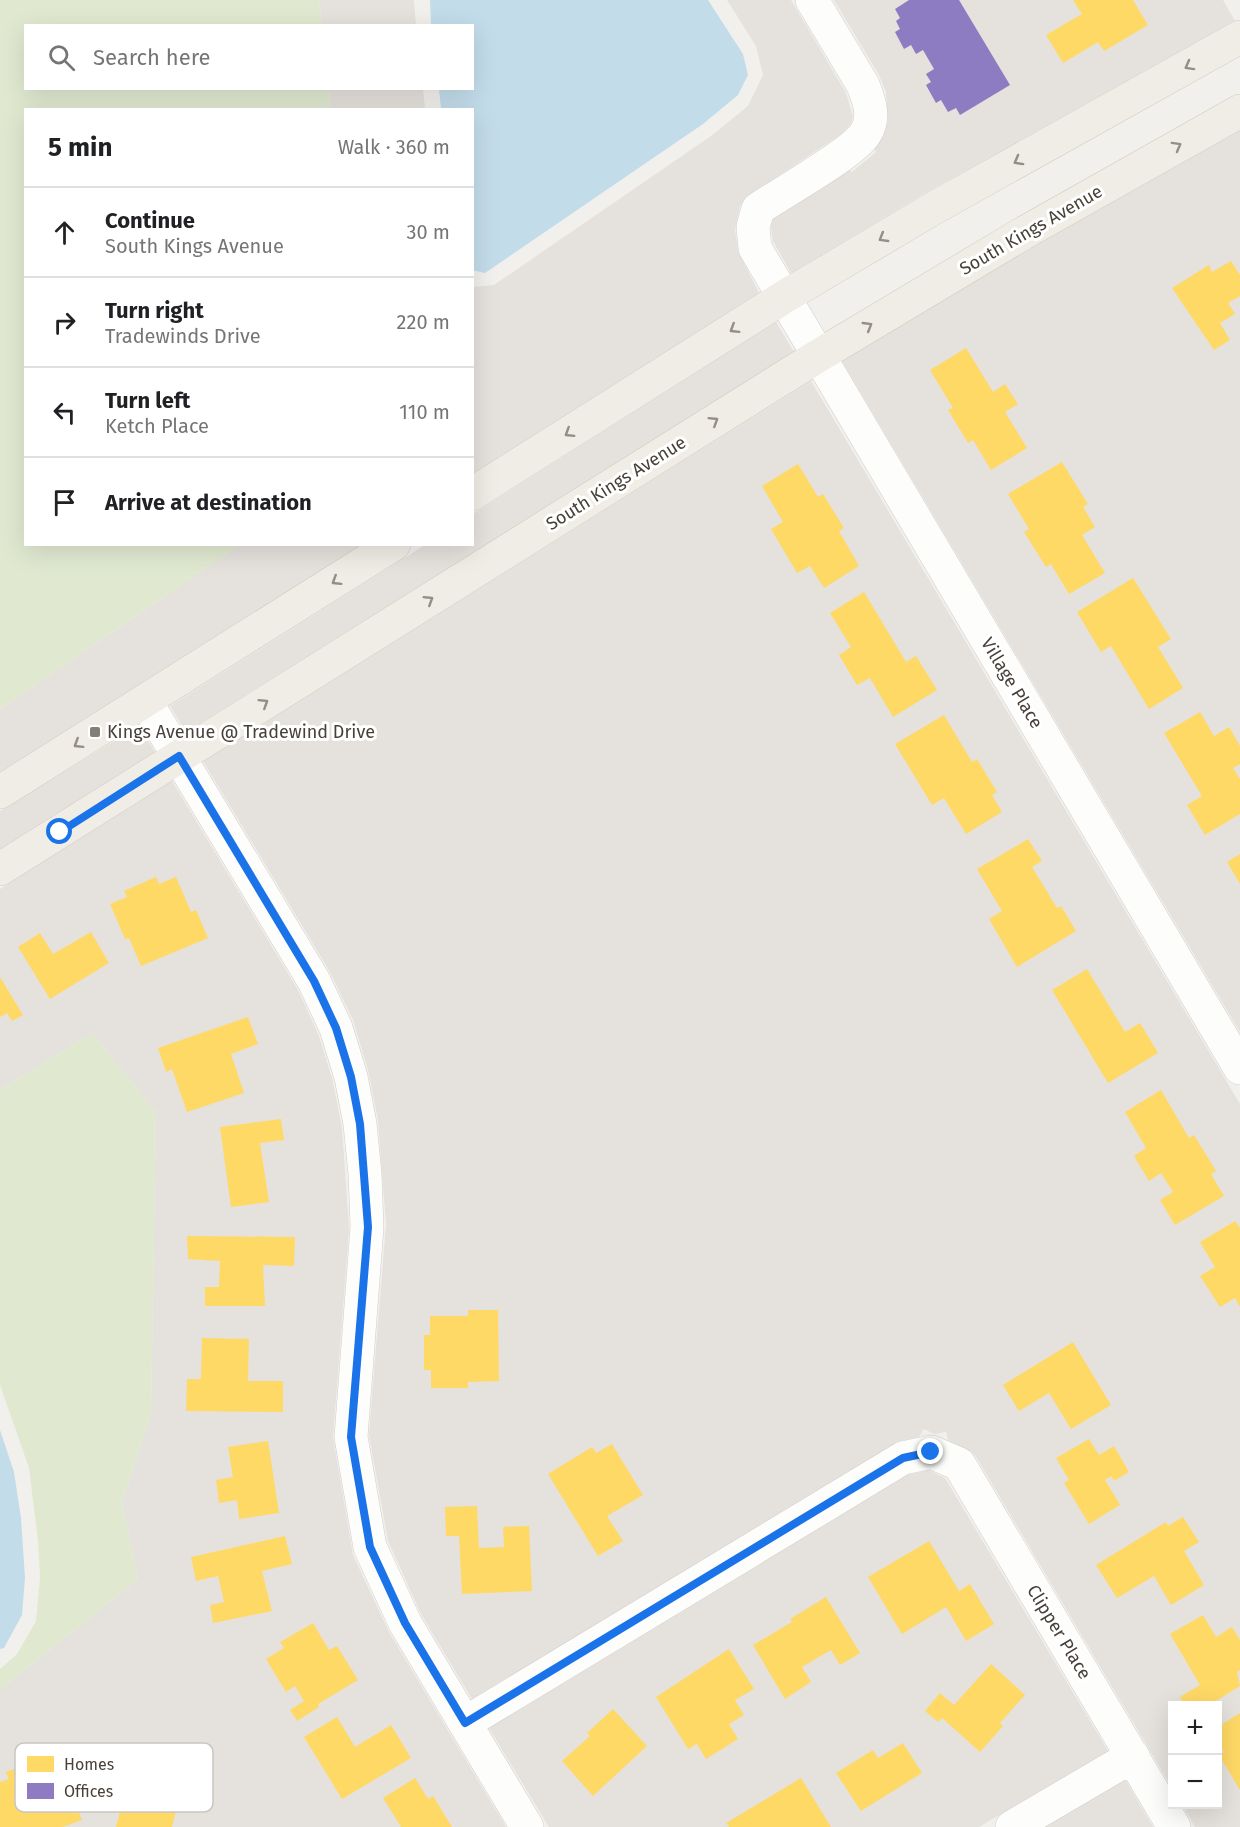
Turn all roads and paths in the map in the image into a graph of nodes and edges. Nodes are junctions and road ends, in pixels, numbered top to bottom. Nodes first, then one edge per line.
1 (812, 0) edge
2 (1240, 38) edge
3 (1240, 111) edge
4 (783, 297) junction
5 (818, 357) junction
6 (474, 494) edge
7 (391, 546) edge
8 (146, 702) junction
9 (179, 756) junction
10 (0, 792) edge
11 (0, 869) edge
12 (1240, 1068) edge
13 (465, 1723) junction
14 (1133, 1756) junction
15 (527, 1827) edge
16 (1012, 1827) edge
17 (1174, 1827) edge

1 - 4 street, Village Place
2 -> 4 main road
5 -> 3 main road, South Kings Avenue
4 - 5 street, Village Place
4 -> 6 main road
9 -> 5 main road, South Kings Avenue
5 - 12 street, Village Place
7 -> 8 main road
8 - 9 street
8 -> 10 main road
9 - 11 main road, South Kings Avenue
9 - 13 street
13 - 14 street, Clipper Place
13 - 15 street
14 - 16 street
14 - 17 street, Clipper Place

